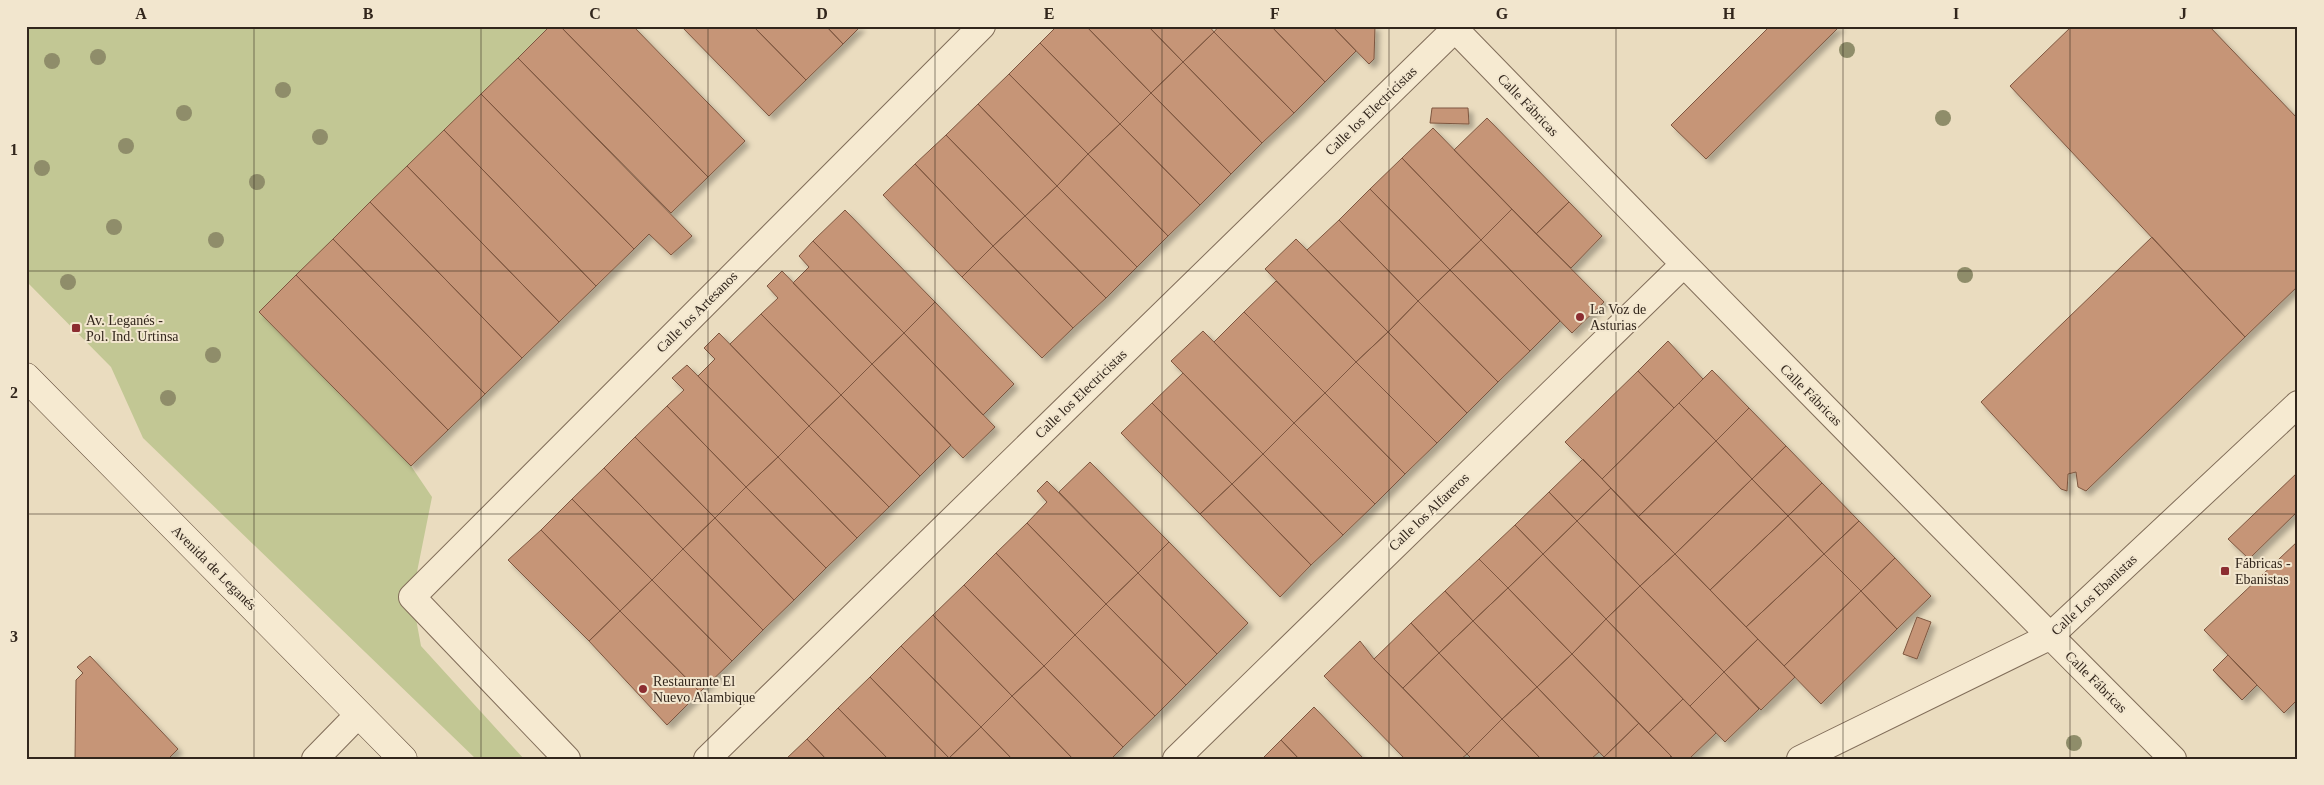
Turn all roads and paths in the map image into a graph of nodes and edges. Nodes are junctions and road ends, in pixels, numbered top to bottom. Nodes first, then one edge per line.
1 (982, 26) edge
2 (1453, 27) edge
3 (1683, 265) junction
4 (26, 377) edge
5 (2298, 404) edge
6 (2050, 636) junction
7 (358, 715) junction
8 (316, 759) edge
9 (403, 759) edge
10 (566, 759) edge
11 (707, 759) edge
12 (1176, 759) edge
13 (1800, 759) edge
14 (2173, 759) edge

1 - 10 street, Calle los Artesanos
2 - 3 street, Calle Fábricas
2 - 11 street, Calle los Electricistas
3 - 6 street, Calle Fábricas
3 - 12 street, Calle los Alfareros
4 - 7 street, Avenida de Leganés
5 - 6 street, Calle Los Ebanistas
6 - 13 street, Calle Los Ebanistas
6 - 14 street, Calle Fábricas
7 - 8 street
7 - 9 street, Avenida de Leganés

